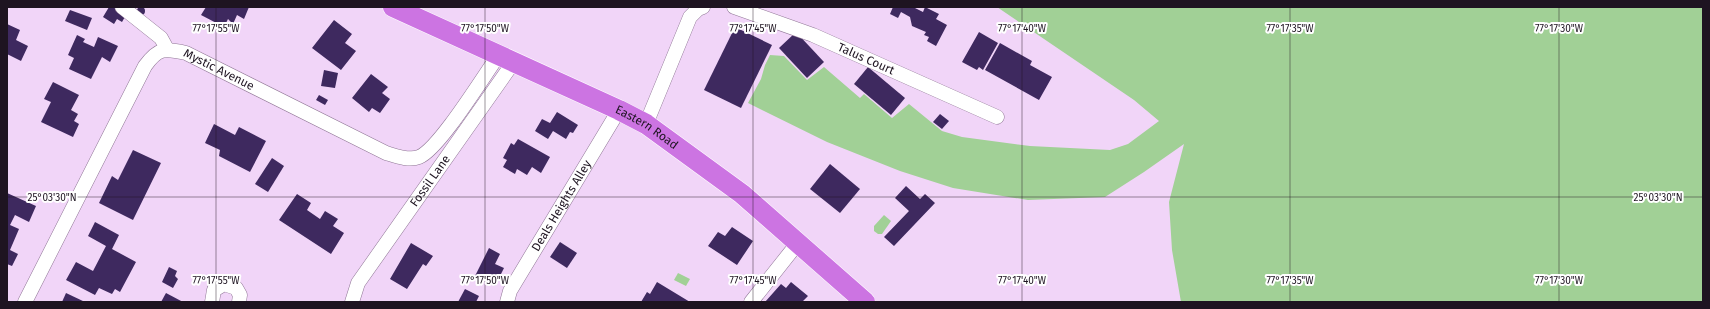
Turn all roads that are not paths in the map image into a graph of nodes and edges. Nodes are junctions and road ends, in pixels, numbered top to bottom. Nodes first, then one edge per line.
1 (122, 7) edge
2 (393, 7) edge
3 (703, 7) edge
4 (734, 7) edge
5 (168, 49) junction
6 (505, 59) junction
7 (619, 110) junction
8 (996, 117) dead end
9 (646, 124) junction
10 (797, 244) junction
11 (25, 302) edge
12 (212, 302) edge
13 (239, 302) edge
14 (352, 302) edge
15 (507, 302) edge
16 (751, 302) edge
17 (864, 302) edge

1 - 5 street
2 - 6 highway, Eastern Road
3 - 9 street
4 - 8 street, Talus Court
5 - 6 street, Mystic Avenue
5 - 11 street, Mystic Avenue
6 - 7 highway, Eastern Road
6 - 14 street, Fossil Lane
7 - 9 highway, Eastern Road
7 - 15 street, Deals Heights Alley
9 - 10 highway, Eastern Road
10 - 16 street
10 - 17 highway, Eastern Road
12 - 13 street

